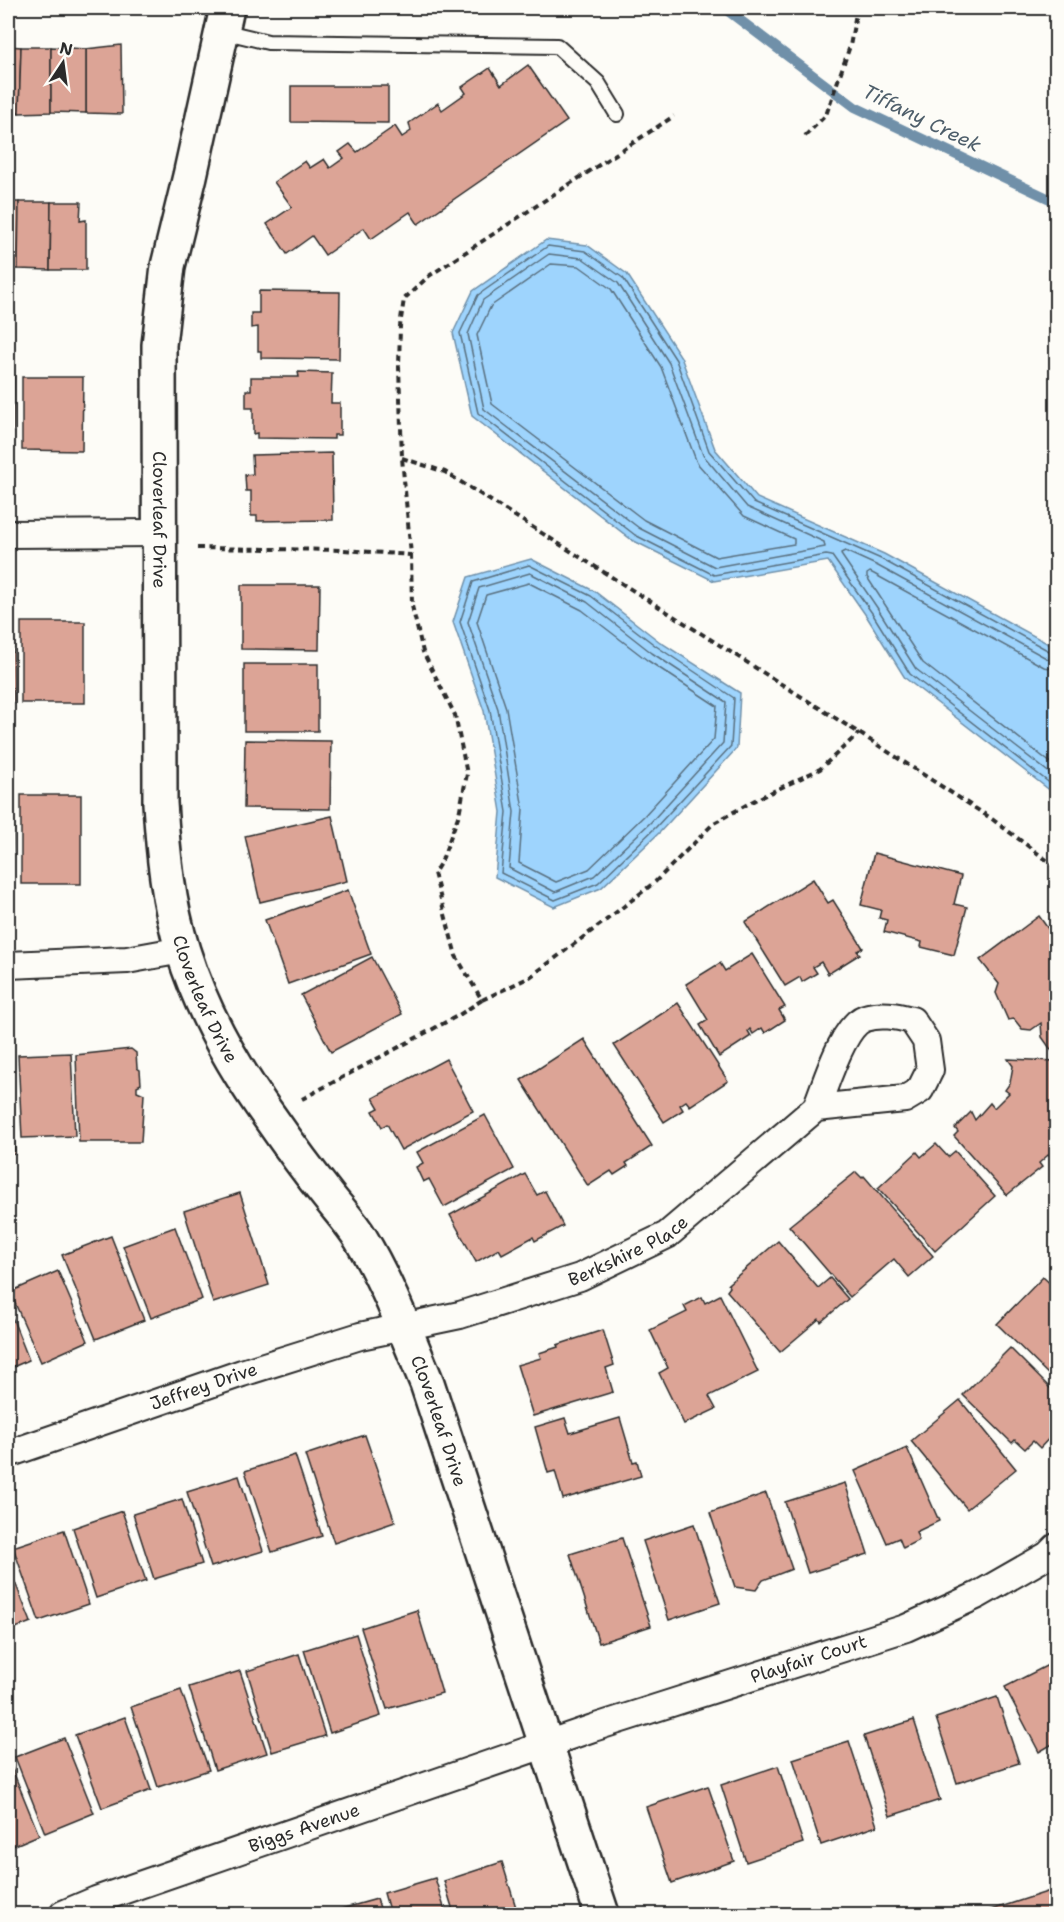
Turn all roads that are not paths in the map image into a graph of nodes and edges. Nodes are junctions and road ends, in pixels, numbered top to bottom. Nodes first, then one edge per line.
1 (225, 20) edge
2 (617, 114) dead end
3 (159, 533) junction
4 (8, 534) edge
5 (182, 950) junction
6 (8, 965) edge
7 (816, 1108) junction
8 (403, 1326) junction
9 (8, 1454) edge
10 (1056, 1547) edge
11 (546, 1745) junction
12 (63, 1914) edge
13 (603, 1914) edge

1 - 2 lane
1 - 3 street, Cloverleaf Drive
3 - 4 street
3 - 5 street, Cloverleaf Drive
5 - 6 street
5 - 8 street, Cloverleaf Drive
7 - 7 street, Berkshire Place
7 - 8 street, Berkshire Place
8 - 9 street, Jeffrey Drive
8 - 11 street, Cloverleaf Drive
10 - 11 street, Playfair Court
11 - 12 street, Biggs Avenue
11 - 13 street, Cloverleaf Drive

